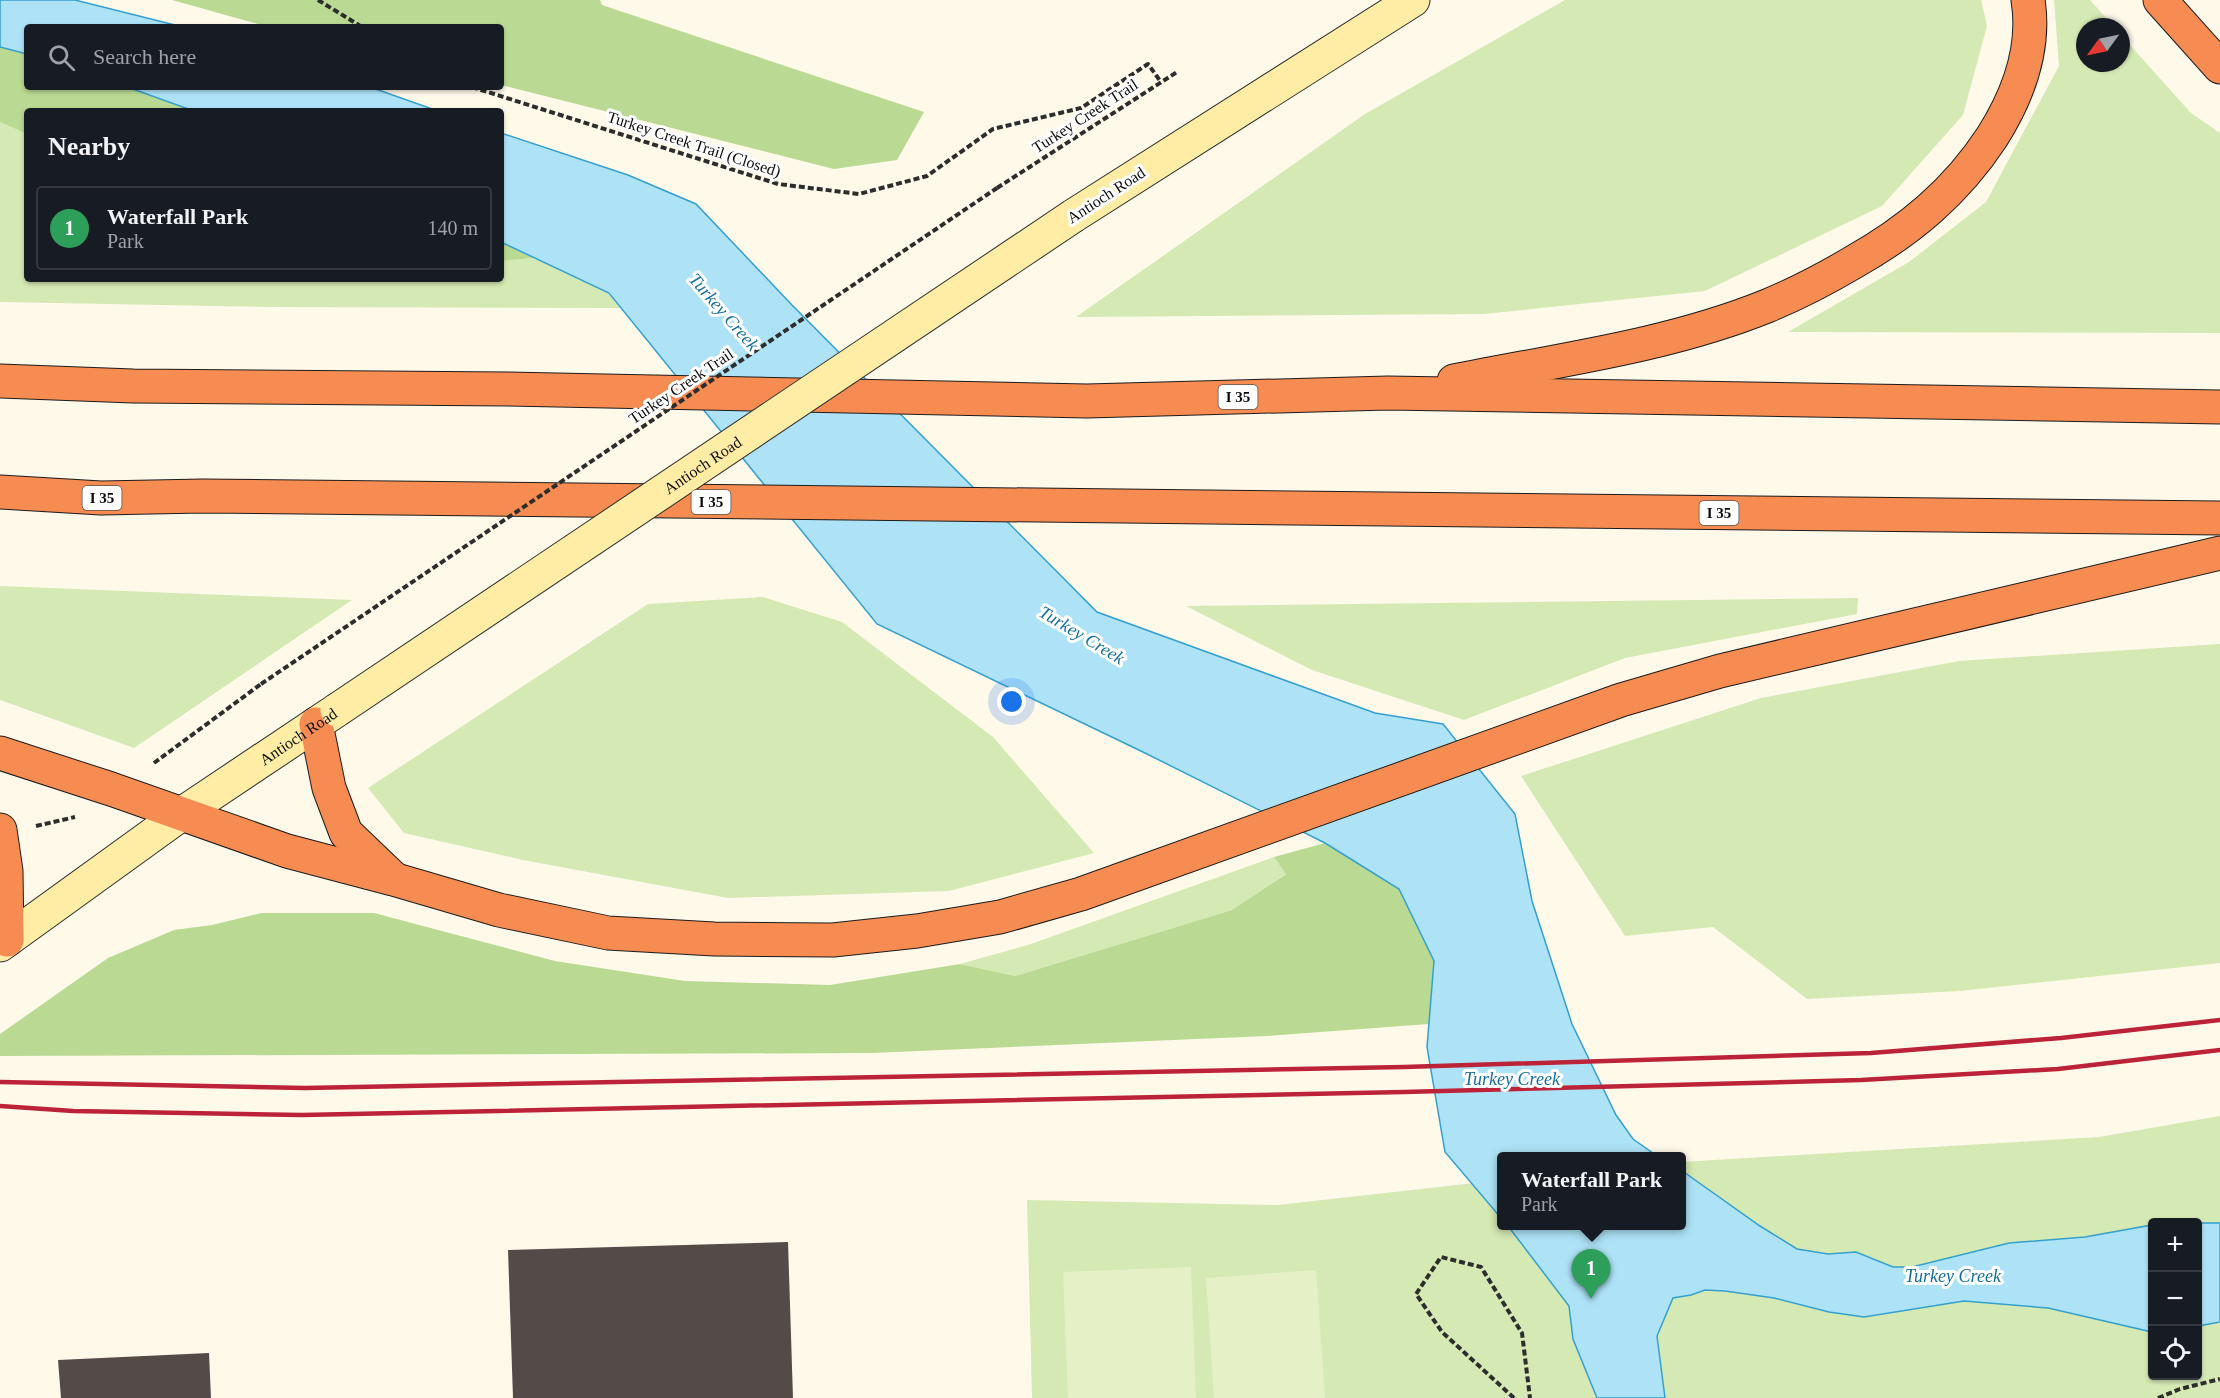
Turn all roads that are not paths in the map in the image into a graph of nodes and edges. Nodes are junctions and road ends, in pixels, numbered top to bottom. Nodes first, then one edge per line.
1 (1413, 0) edge
2 (2028, 0) edge
3 (2160, 0) edge
4 (2220, 67) edge
5 (0, 381) edge
6 (1389, 393) junction
7 (2220, 407) edge
8 (0, 492) edge
9 (2220, 518) edge
10 (2220, 553) edge
11 (327, 717) junction
12 (0, 753) edge
13 (180, 815) junction
14 (0, 830) edge
15 (393, 879) junction
16 (3, 942) edge

1 - 11 main road, Antioch Road, bridge
2 - 6 highway
3 - 4 highway
5 - 6 highway, I 35, bridge
6 - 7 highway, I 35
8 - 9 highway, I 35, bridge
10 - 15 highway
11 - 13 main road, Antioch Road
11 - 15 highway
12 - 13 highway
13 - 15 highway
13 - 16 main road, Antioch Road
14 - 16 highway

